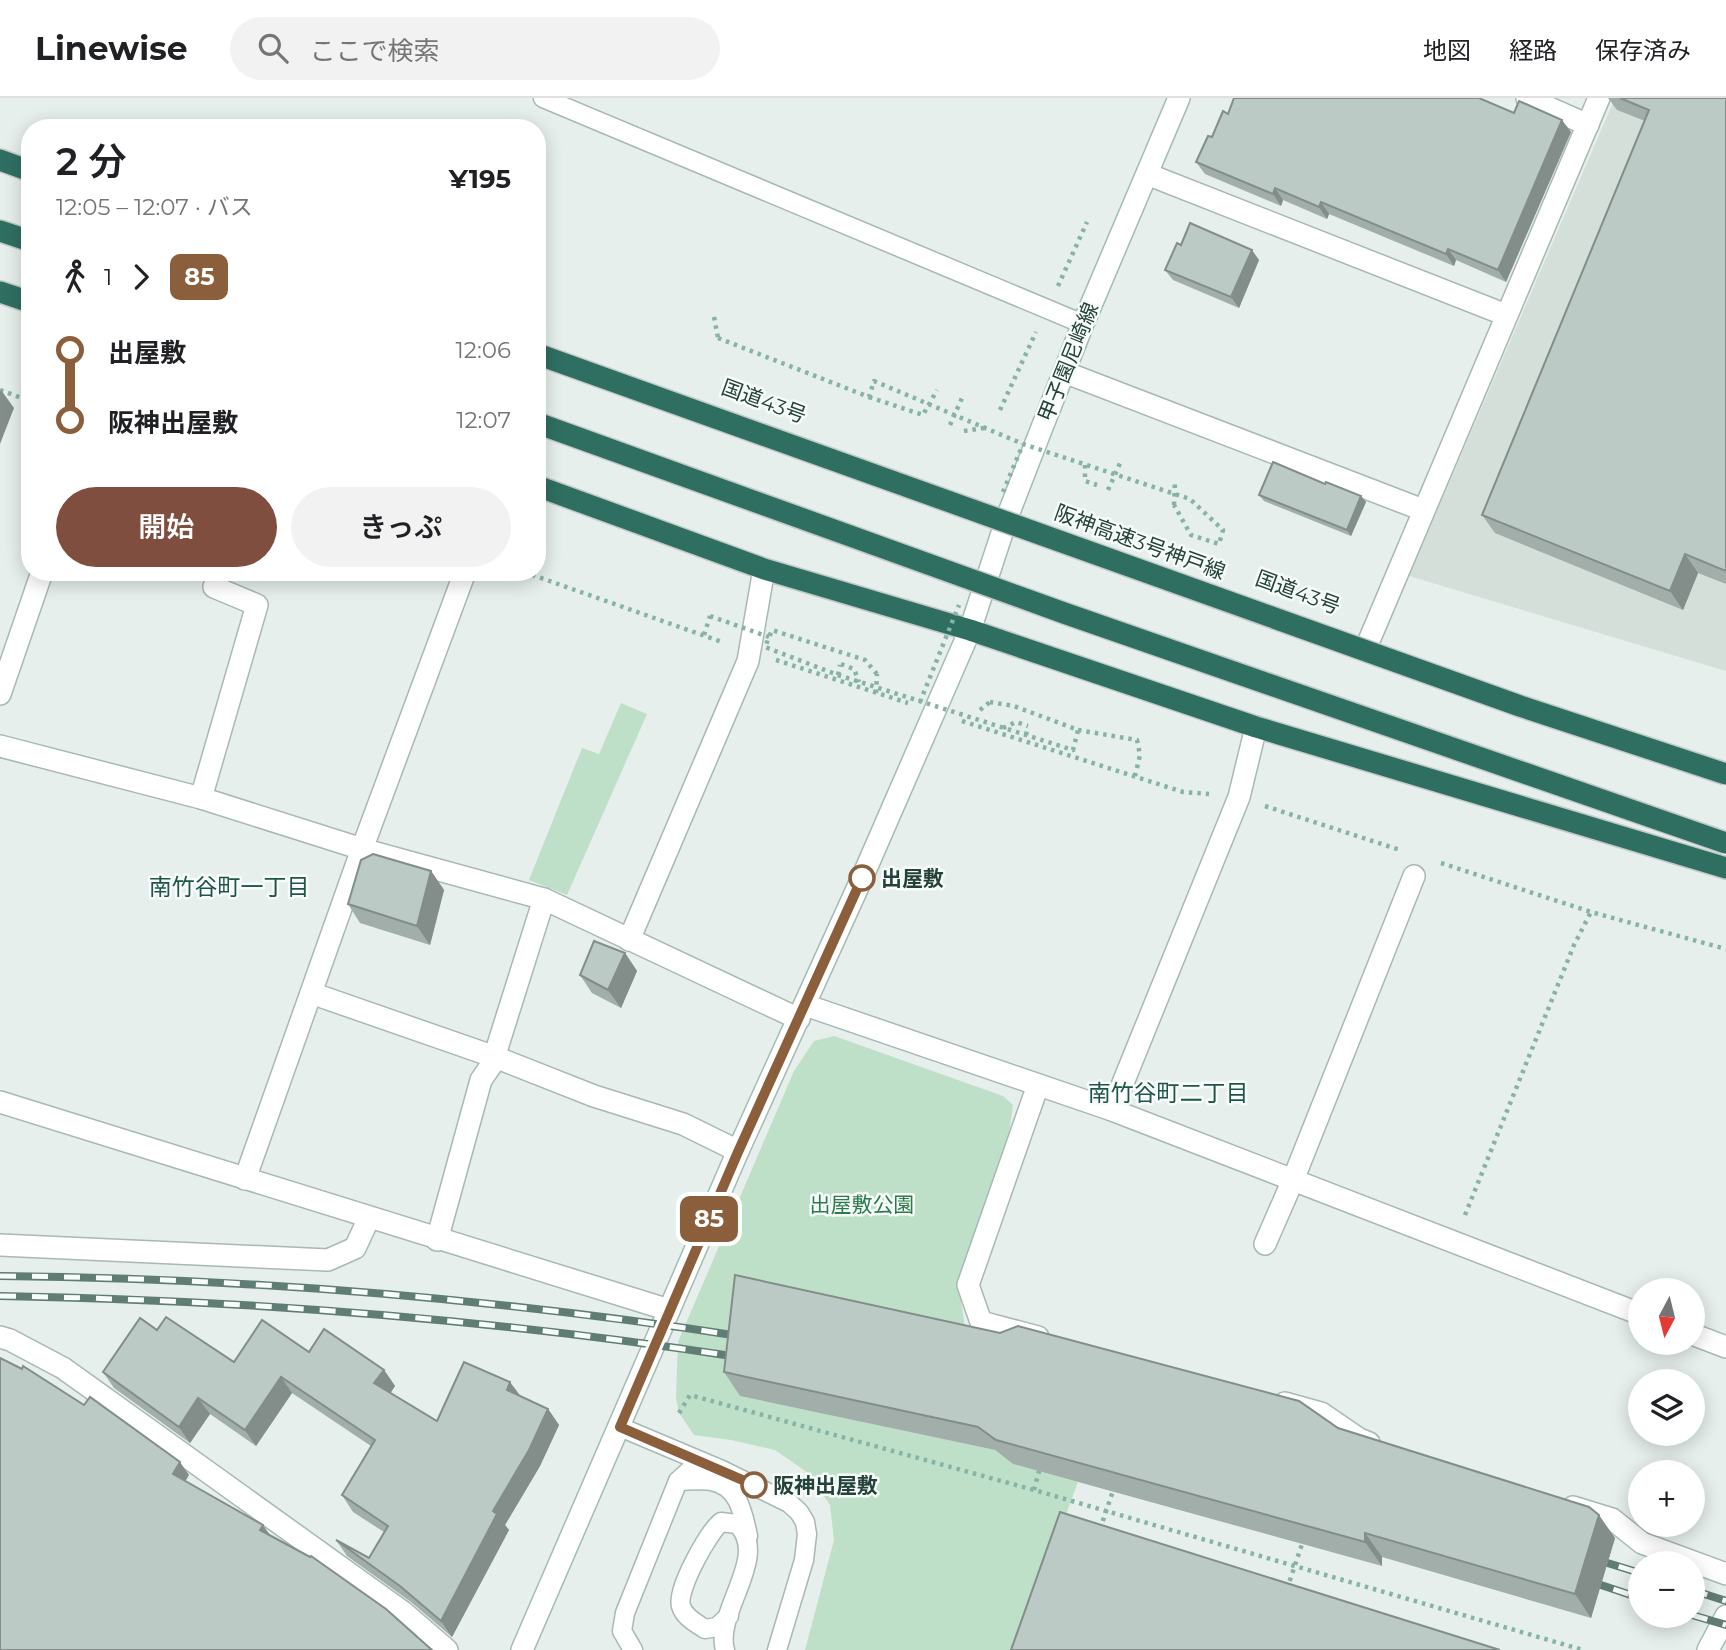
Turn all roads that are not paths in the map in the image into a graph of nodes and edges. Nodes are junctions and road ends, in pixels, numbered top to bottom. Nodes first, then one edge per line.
1 (543, 98) edge
2 (1179, 98) edge
3 (1527, 98) edge
4 (1599, 98) edge
5 (1588, 125) junction
6 (0, 152) edge
7 (0, 160) edge
8 (21, 160) edge
9 (21, 168) edge
10 (1147, 174) junction
11 (0, 231) edge
12 (21, 239) edge
13 (0, 292) edge
14 (21, 299) edge
15 (1506, 315) junction
16 (1083, 324) junction
17 (546, 348) edge
18 (546, 357) edge
19 (1064, 372) junction
20 (546, 426) edge
21 (546, 489) edge
22 (1423, 510) junction
23 (1008, 515) junction
24 (764, 569) junction
25 (39, 581) edge
26 (216, 581) edge
27 (462, 581) edge
28 (970, 631) junction
29 (1368, 643) junction
30 (0, 694) edge
31 (1256, 727) junction
32 (0, 746) edge
33 (1726, 772) edge
34 (201, 798) junction
35 (1726, 843) edge
36 (362, 849) junction
37 (1726, 868) edge
38 (1414, 876) dead end
39 (544, 899) junction
40 (629, 940) junction
41 (311, 993) junction
42 (802, 1012) junction
43 (495, 1057) junction
44 (1038, 1085) junction
45 (0, 1102) edge
46 (1112, 1110) junction
47 (738, 1152) junction
48 (245, 1179) junction
49 (1293, 1180) junction
50 (369, 1218) junction
51 (437, 1240) junction
52 (1265, 1244) dead end
53 (0, 1245) edge
54 (1628, 1309) edge
55 (670, 1310) junction
56 (0, 1337) edge
57 (1705, 1339) edge
58 (1060, 1343) edge
59 (1726, 1347) edge
60 (1269, 1399) edge
61 (620, 1427) junction
62 (1385, 1448) edge
63 (722, 1470) junction
64 (678, 1481) junction
65 (1559, 1503) edge
66 (748, 1539) junction
67 (1726, 1574) edge
68 (729, 1616) junction
69 (1726, 1616) edge
70 (705, 1629) junction
71 (447, 1650) edge
72 (522, 1650) edge
73 (633, 1650) edge
74 (725, 1650) edge
75 (777, 1650) edge
76 (1708, 1650) edge

1 - 16 lane
2 - 10 street, 甲子園尼崎線
3 - 5 street
4 - 5 street
5 - 15 street
6 - 8 highway
7 - 9 highway
10 - 15 street
10 - 16 street, 甲子園尼崎線
11 - 12 highway
13 - 14 highway
15 - 22 street
16 - 19 street, 甲子園尼崎線
17 - 23 highway, 国道43号
18 - 33 highway, 阪神高速3号神戸線, bridge
19 - 22 street
19 - 23 street, 甲子園尼崎線
20 - 35 highway, bridge
21 - 24 highway
22 - 29 street
23 - 28 street, 甲子園尼崎線
23 - 29 highway, 国道43号
24 - 28 highway
24 - 40 street
25 - 30 street
26 - 34 street
27 - 36 street
28 - 31 highway
28 - 42 street, 甲子園尼崎線
29 - 33 highway, 国道43号
31 - 37 highway
31 - 46 street
32 - 34 street
34 - 36 street
36 - 39 street
36 - 41 street
38 - 49 street
39 - 40 street
39 - 43 street
40 - 42 street
41 - 43 street
41 - 48 street
42 - 44 street
42 - 47 street, 甲子園尼崎線
43 - 47 street
43 - 51 street
44 - 46 street
44 - 58 street
45 - 48 street
46 - 49 street
47 - 55 street, 甲子園尼崎線
48 - 50 street
49 - 52 street
49 - 54 street
50 - 51 street
50 - 53 street
51 - 55 street
55 - 61 street, 甲子園尼崎線
56 - 71 street
57 - 59 street
60 - 62 street
61 - 63 lane
61 - 72 street, 甲子園尼崎線
63 - 64 lane
63 - 75 lane
64 - 66 lane
64 - 73 lane
65 - 67 street
66 - 68 lane
66 - 70 lane
68 - 70 lane
68 - 74 lane
69 - 76 street
70 - 74 lane

